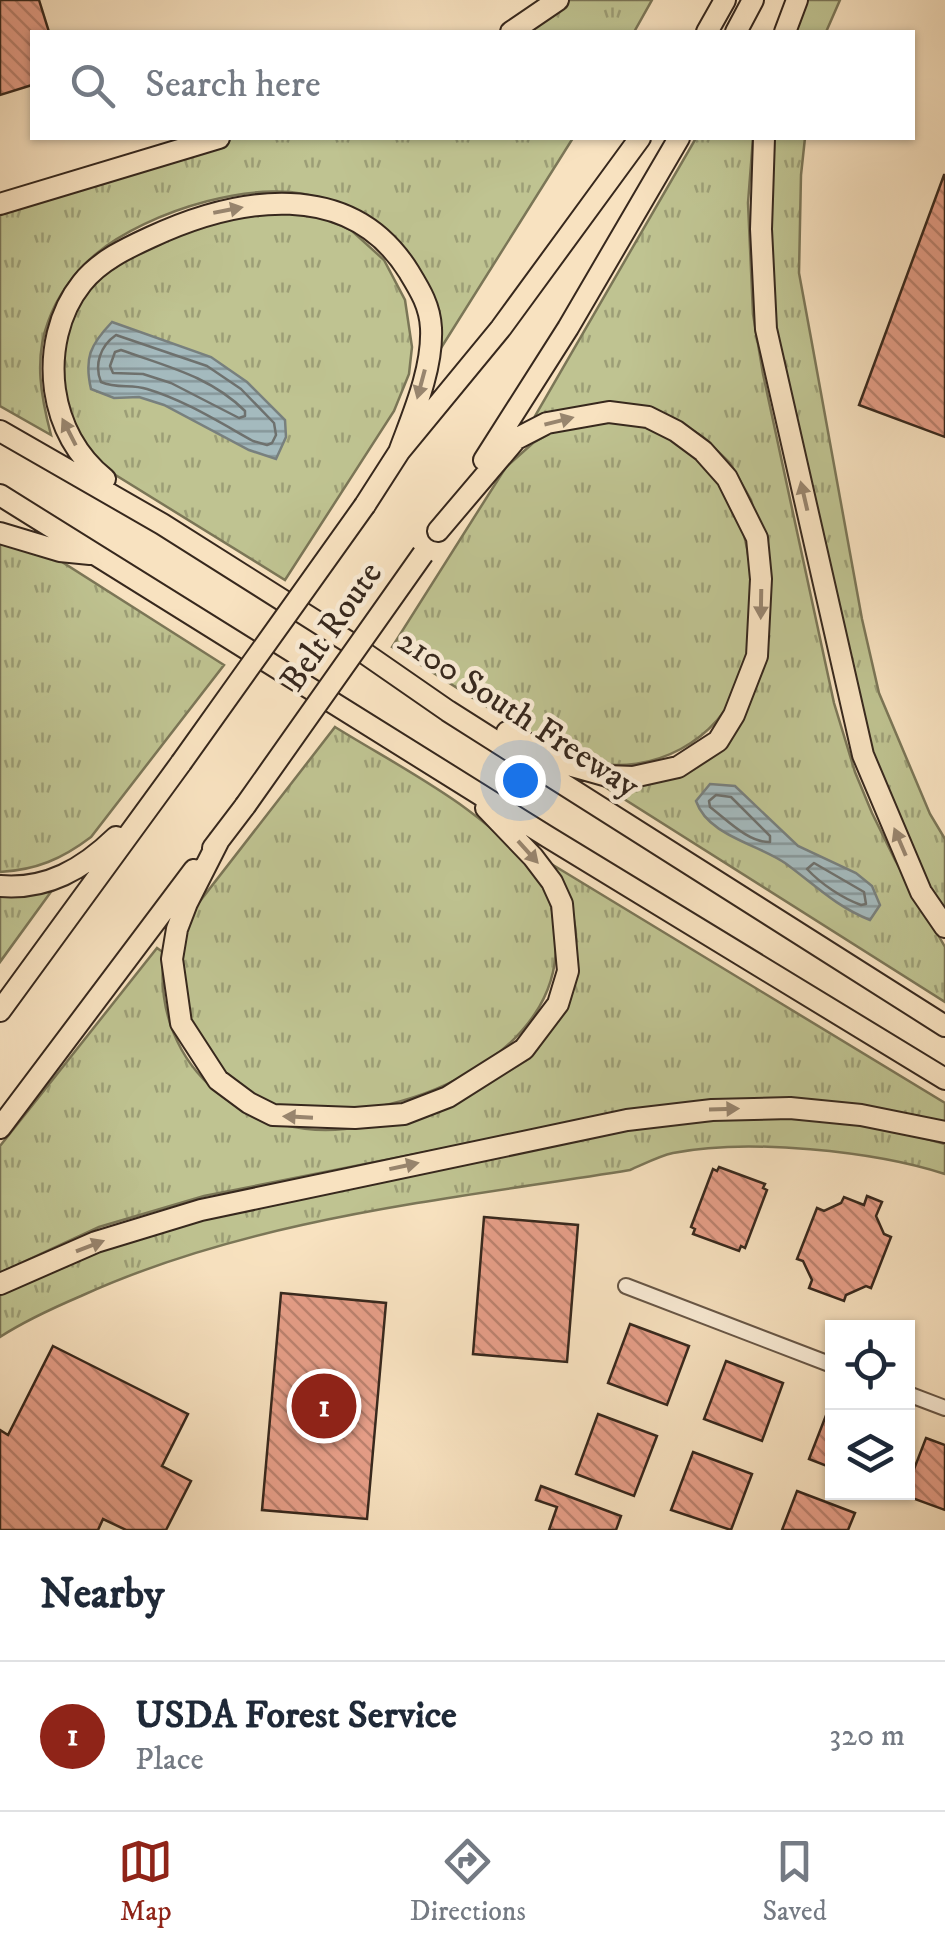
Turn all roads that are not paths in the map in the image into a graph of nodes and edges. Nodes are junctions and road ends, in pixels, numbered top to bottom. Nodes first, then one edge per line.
1 (558, 0) edge
2 (725, 0) edge
3 (754, 0) edge
4 (797, 0) edge
5 (514, 30) edge
6 (707, 30) edge
7 (737, 30) edge
8 (787, 30) edge
9 (212, 140) edge
10 (639, 140) edge
11 (679, 140) edge
12 (764, 140) edge
13 (0, 204) edge
14 (0, 431) edge
15 (399, 452) junction
16 (0, 495) edge
17 (162, 524) junction
18 (438, 531) junction
19 (0, 533) edge
20 (95, 555) junction
21 (347, 641) junction
22 (460, 782) junction
23 (156, 797) junction
24 (219, 840) junction
25 (0, 886) edge
26 (945, 928) edge
27 (0, 1011) edge
28 (945, 1026) edge
29 (945, 1079) edge
30 (0, 1128) edge
31 (945, 1132) edge
32 (0, 1284) edge
33 (626, 1286) dead end
34 (825, 1362) edge
35 (915, 1397) edge
36 (945, 1408) edge

1 - 5 highway
2 - 6 highway
3 - 7 highway
4 - 8 highway
9 - 13 highway
10 - 15 highway, Belt Route
11 - 18 highway, Belt Route
26 -> 12 highway
14 - 17 highway, 2100 South Freeway
17 -> 15 highway
15 - 23 highway, Belt Route, bridge
16 - 20 highway
17 - 21 highway, 2100 South Freeway
18 -> 21 highway
18 - 24 highway, Belt Route, bridge
19 - 20 highway
20 - 22 highway
21 - 28 highway, 2100 South Freeway
22 -> 24 highway
22 - 29 highway
23 - 25 highway
23 - 27 highway, Belt Route
24 - 30 highway, Belt Route
32 -> 31 highway
33 - 34 street
35 - 36 street

